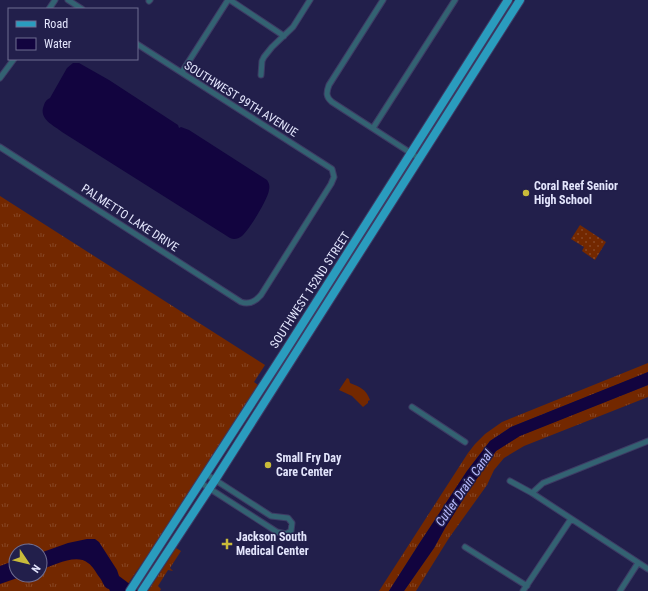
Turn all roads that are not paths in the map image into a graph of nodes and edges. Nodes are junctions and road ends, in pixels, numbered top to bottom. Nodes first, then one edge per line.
1 (68, 0) edge
2 (229, 0) edge
3 (310, 0) edge
4 (383, 0) edge
5 (455, 0) edge
6 (508, 0) edge
7 (520, 0) edge
8 (80, 8) edge
9 (284, 36) junction
10 (138, 45) edge
11 (13, 60) edge
12 (182, 72) junction
13 (261, 75) dead end
14 (0, 78) edge
15 (373, 128) junction
16 (0, 147) edge
17 (411, 153) junction
18 (420, 159) junction
19 (250, 303) joint
20 (412, 407) dead end
21 (648, 441) edge
22 (465, 442) dead end
23 (206, 474) junction
24 (215, 480) junction
25 (510, 481) dead end
26 (201, 483) junction
27 (210, 488) junction
28 (532, 493) junction
29 (571, 519) junction
30 (465, 547) dead end
31 (638, 563) junction
32 (648, 569) edge
33 (132, 589) edge
34 (525, 589) edge
35 (142, 591) edge
36 (620, 591) edge

1 - 8 street
2 - 9 street
2 - 12 street
3 - 9 street
4 - 15 street
5 - 15 street
6 - 17 main road, SOUTHWEST 152ND STREET
7 - 18 main road, SOUTHWEST 152ND STREET
9 - 13 street
10 - 12 street, SOUTHWEST 99TH AVENUE
11 - 14 street
12 - 19 street, SOUTHWEST 99TH AVENUE
15 - 17 street
16 - 19 street, PALMETTO LAKE DRIVE
17 - 18 street
17 - 23 main road, SOUTHWEST 152ND STREET
18 - 24 main road, SOUTHWEST 152ND STREET
20 - 22 street
21 - 28 street
23 - 24 street
23 - 26 main road, SOUTHWEST 152ND STREET
24 - 27 main road, SOUTHWEST 152ND STREET
24 - 27 street
25 - 28 street
26 - 27 street
26 - 33 main road, SOUTHWEST 152ND STREET
27 - 35 main road, SOUTHWEST 152ND STREET
28 - 29 street
29 - 31 street
29 - 34 street
30 - 34 street
31 - 32 street
31 - 36 street

